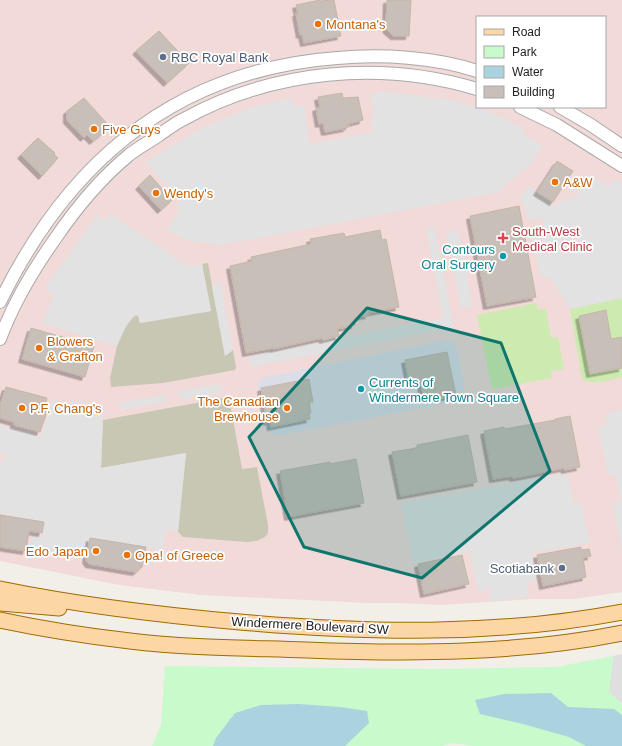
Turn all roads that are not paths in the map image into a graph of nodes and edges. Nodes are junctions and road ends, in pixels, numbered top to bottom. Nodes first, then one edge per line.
1 (476, 71) edge
2 (476, 89) edge
3 (522, 108) edge
4 (562, 108) edge
5 (622, 146) edge
6 (622, 166) edge
7 (0, 302) edge
8 (0, 339) edge
9 (0, 589) edge
10 (0, 603) edge
11 (91, 604) junction
12 (622, 612) edge
13 (0, 620) edge
14 (622, 633) edge

1 - 7 street
2 - 8 street
3 - 6 street
4 - 5 street
9 - 11 main road, Windermere Boulevard SW
10 - 11 main road
11 - 12 main road, Windermere Boulevard SW
13 - 14 main road, Windermere Boulevard SW

